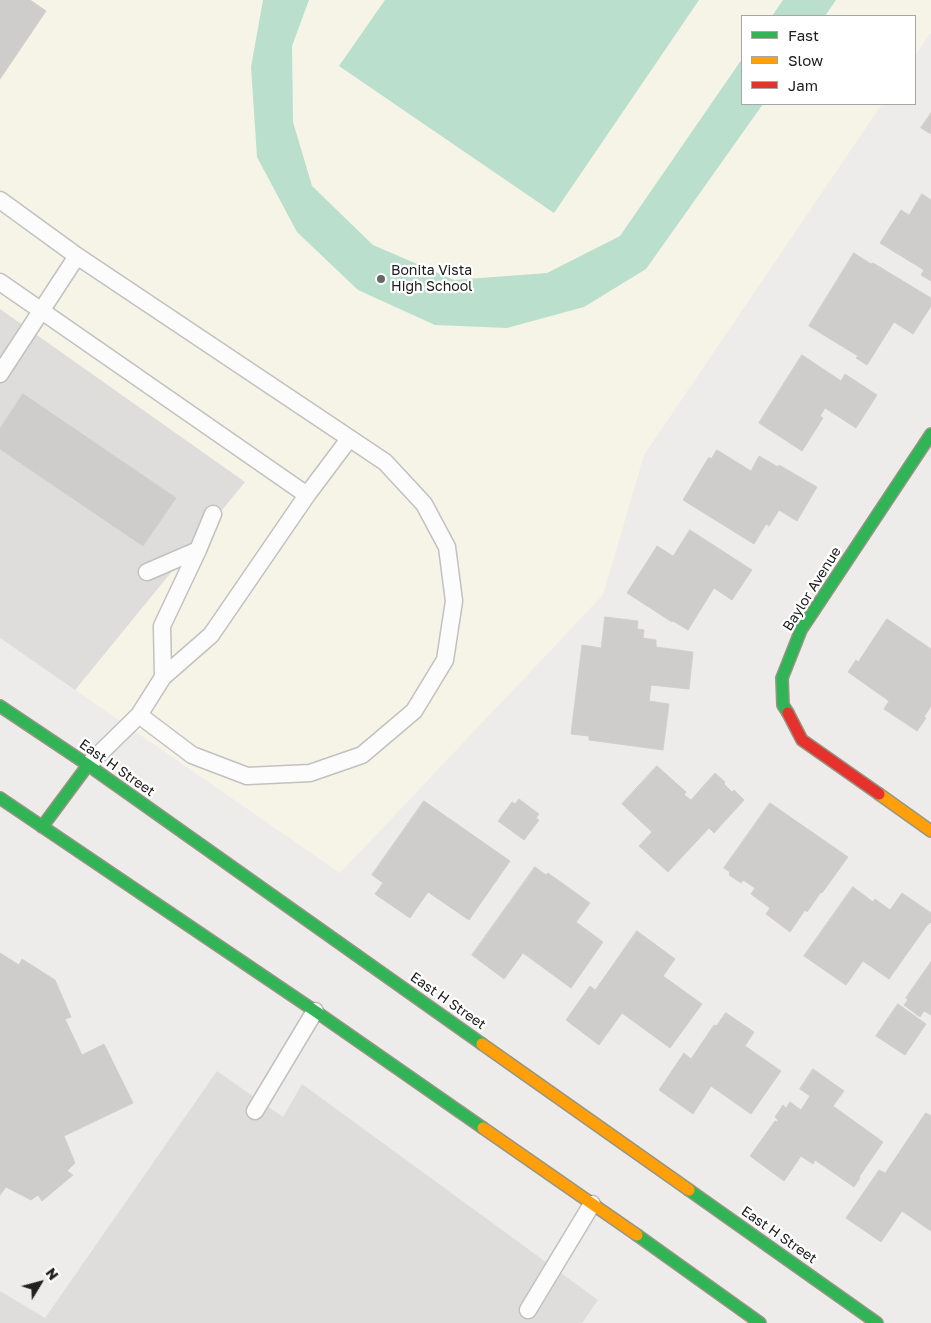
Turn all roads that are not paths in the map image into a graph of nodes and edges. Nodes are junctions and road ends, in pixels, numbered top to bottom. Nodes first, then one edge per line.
1 (0, 200) edge
2 (76, 256) junction
3 (0, 282) edge
4 (41, 311) junction
5 (0, 374) edge
6 (931, 434) edge
7 (349, 439) junction
8 (307, 495) junction
9 (213, 514) dead end
10 (198, 550) junction
11 (146, 572) dead end
12 (163, 677) junction
13 (0, 706) edge
14 (139, 715) junction
15 (88, 766) junction
16 (0, 798) edge
17 (42, 827) junction
18 (931, 830) edge
19 (315, 1011) junction
20 (254, 1112) dead end
21 (592, 1204) junction
22 (528, 1310) dead end
23 (760, 1323) edge
24 (877, 1323) edge

1 - 2 lane
2 - 4 lane
2 - 7 lane
3 - 4 lane
4 - 5 lane
4 - 8 lane
6 - 18 main road, Baylor Avenue
7 - 8 lane
7 - 14 lane
8 - 12 lane
9 - 10 lane
10 - 11 lane
10 - 12 lane
12 - 14 lane
13 - 15 main road, East H Street
14 - 15 lane
15 - 17 main road
15 - 24 main road, East H Street
16 - 17 main road
17 - 19 main road
19 - 20 lane
19 - 21 main road
21 - 22 lane
21 - 23 main road

